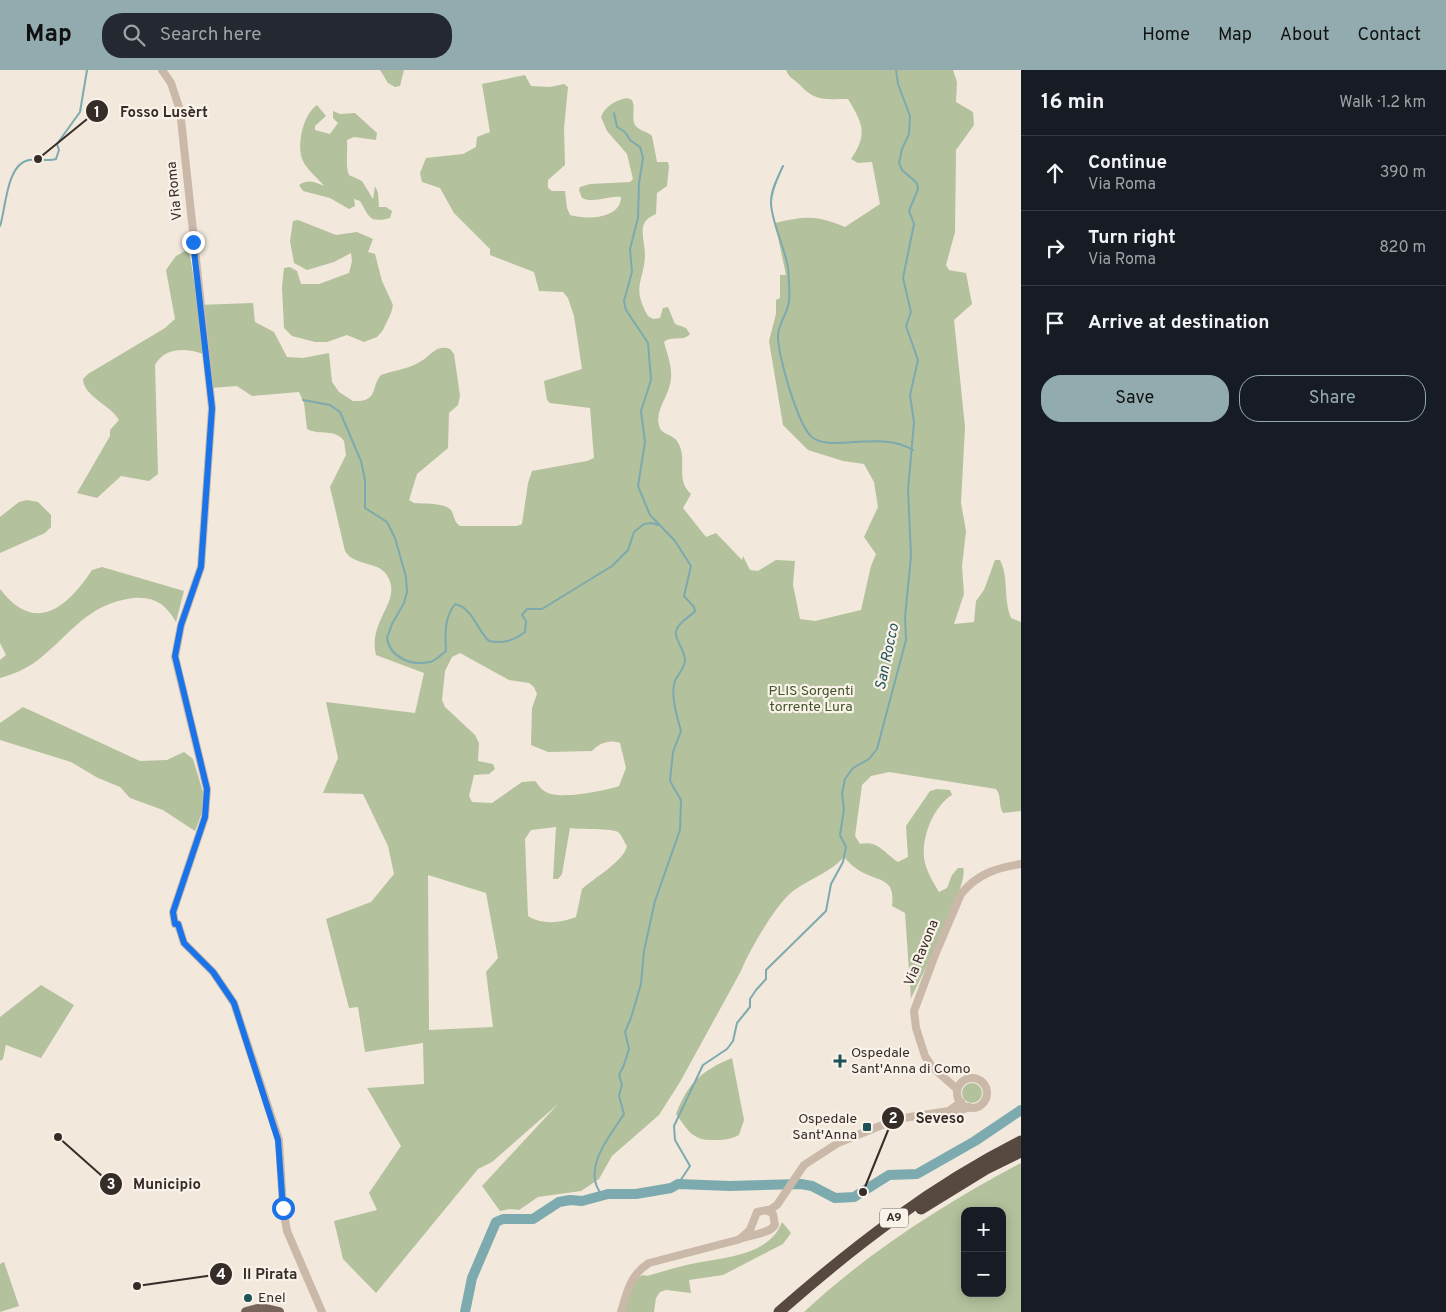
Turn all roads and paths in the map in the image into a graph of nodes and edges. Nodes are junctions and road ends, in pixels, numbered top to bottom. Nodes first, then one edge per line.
1 (162, 70) edge
2 (1021, 864) edge
3 (950, 1081) junction
4 (963, 1081) junction
5 (957, 1090) junction
6 (960, 1102) junction
7 (969, 1107) junction
8 (1021, 1142) edge
9 (835, 1146) junction
10 (1021, 1152) edge
11 (782, 1195) junction
12 (768, 1211) junction
13 (775, 1218) junction
14 (753, 1223) junction
15 (761, 1232) junction
16 (742, 1238) junction
17 (246, 1312) edge
18 (279, 1312) edge
19 (322, 1312) edge
20 (621, 1312) edge
21 (779, 1312) edge
22 (791, 1312) edge

1 - 19 street, Via Roma
2 - 3 street, Via Ravona
3 - 4 street
3 - 5 street, Via Ravona
4 - 5 street
4 - 7 street
5 - 6 street
6 - 7 street
6 - 9 street
7 - 9 street
8 - 21 highway, A9
9 - 11 street
10 - 22 highway, A9
11 - 12 street
11 - 13 street
12 - 13 street
12 - 14 street
13 - 15 street
14 - 15 street
14 - 16 street
15 - 16 street
16 - 20 street
17 - 18 main road

